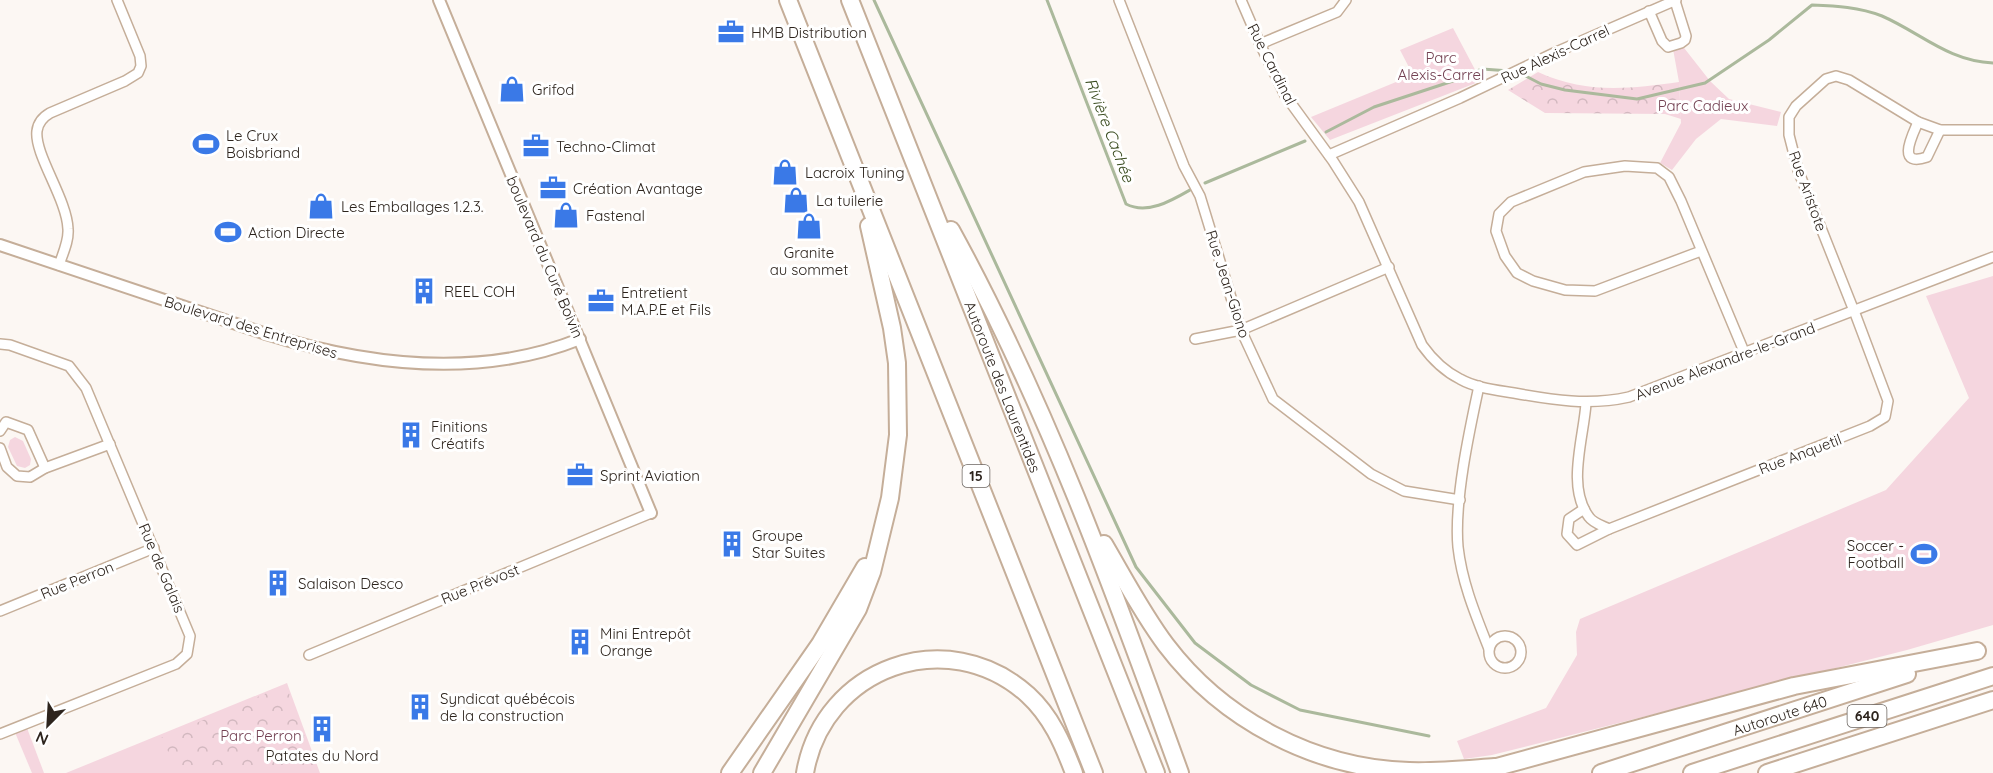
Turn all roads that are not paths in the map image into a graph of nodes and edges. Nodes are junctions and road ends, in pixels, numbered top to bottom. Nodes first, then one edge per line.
1 (117, 0) edge
2 (439, 0) edge
3 (788, 0) edge
4 (850, 0) edge
5 (1119, 0) edge
6 (1241, 0) edge
7 (1346, 0) edge
8 (1675, 0) edge
9 (1649, 11) junction
10 (1260, 44) junction
11 (1918, 122) junction
12 (1940, 130) junction
13 (1993, 130) edge
14 (1329, 155) junction
15 (915, 163) junction
16 (858, 178) junction
17 (0, 245) edge
18 (1701, 251) junction
19 (1993, 257) edge
20 (59, 265) junction
21 (1389, 267) junction
22 (1854, 311) junction
23 (1241, 330) junction
24 (579, 339) junction
25 (1195, 339) dead end
26 (0, 344) edge
27 (1745, 354) junction
28 (1479, 386) junction
29 (1586, 403) junction
30 (0, 431) edge
31 (110, 444) junction
32 (0, 448) edge
33 (45, 468) junction
34 (1075, 495) junction
35 (1460, 500) junction
36 (1584, 509) junction
37 (651, 513) joint
38 (1609, 529) junction
39 (879, 542) junction
40 (154, 548) junction
41 (0, 611) edge
42 (1985, 648) edge
43 (1489, 650) dead end
44 (309, 655) dead end
45 (1993, 676) edge
46 (1993, 700) edge
47 (1971, 707) junction
48 (1993, 710) edge
49 (0, 734) edge
50 (1487, 770) edge
51 (730, 773) edge
52 (762, 773) edge
53 (805, 773) edge
54 (1074, 773) edge
55 (1094, 773) edge
56 (1156, 773) edge
57 (1180, 773) edge
58 (1601, 773) edge
59 (1692, 773) edge
60 (1767, 773) edge

1 - 20 street
2 - 24 street, boulevard du Curé Boivin
3 - 16 highway, 15
4 - 15 highway, Autoroute des Laurentides
5 - 23 street, Rue Jean-Giono
6 - 10 street, Rue Cardinal
7 - 10 street
8 - 9 street, Rue Alexis-Carrel
8 - 9 street, Rue Alexis-Carrel
9 - 14 street, Rue Alexis-Carrel
10 - 14 street, Rue Cardinal
11 - 12 street, Rue Aristote
11 - 12 street
11 - 22 street, Rue Aristote
12 - 13 street, Rue Aristote
14 - 21 street, Avenue Alexandre-le-Grand
15 - 34 highway
15 - 56 highway, Autoroute des Laurentides
16 - 39 highway
16 - 55 highway, 15
17 - 20 street, Boulevard des Entreprises
18 - 18 street
18 - 27 street
19 - 22 street, Avenue Alexandre-le-Grand
20 - 24 street, Boulevard des Entreprises
21 - 23 street
21 - 28 street, Avenue Alexandre-le-Grand
22 - 27 street, Avenue Alexandre-le-Grand
22 - 38 street, Rue Anquetil
23 - 25 street
23 - 35 street, Rue Jean-Giono
24 - 37 street, boulevard du Curé Boivin
26 - 31 street, Rue de Galais
27 - 29 street, Avenue Alexandre-le-Grand
28 - 29 street, Avenue Alexandre-le-Grand
28 - 35 street
29 - 36 street
30 - 33 street
31 - 33 street
31 - 40 street, Rue de Galais
32 - 33 street
34 - 50 highway
34 - 57 highway
35 - 43 street
36 - 38 street
36 - 38 street, Rue Anquetil
37 - 44 street, Rue Prévost
39 - 51 highway
39 - 52 highway
40 - 41 street, Rue Perron
40 - 49 street, Rue de Galais
42 - 50 highway
42 - 58 highway, Autoroute 640 / 640
45 - 59 highway, Autoroute 640 / 640
46 - 47 highway
47 - 48 highway
47 - 60 highway
53 - 54 highway

